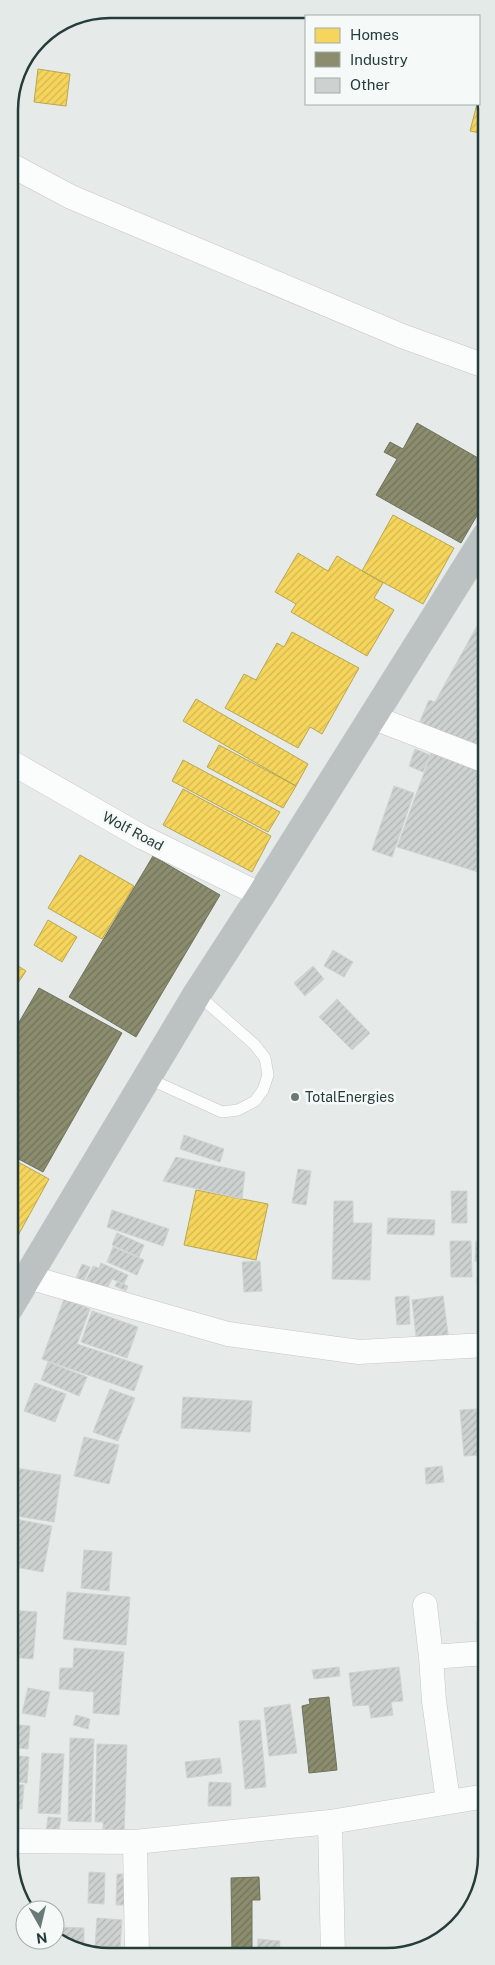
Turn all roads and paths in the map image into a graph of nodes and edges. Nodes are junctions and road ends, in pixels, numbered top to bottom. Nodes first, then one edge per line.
1 (18, 169) edge
2 (478, 363) edge
3 (478, 549) edge
4 (372, 717) junction
5 (478, 758) edge
6 (18, 766) edge
7 (261, 895) junction
8 (197, 994) junction
9 (146, 1078) junction
10 (28, 1277) junction
11 (18, 1293) edge
12 (477, 1345) edge
13 (425, 1605) dead end
14 (477, 1654) edge
15 (431, 1657) junction
16 (477, 1797) edge
17 (448, 1801) junction
18 (330, 1822) junction
19 (18, 1841) edge
20 (134, 1842) junction
21 (137, 1948) edge
22 (333, 1948) edge

1 - 2 street
3 - 4 highway
4 - 5 street
4 - 7 highway
6 - 7 street, Wolf Road
7 - 8 highway
8 - 9 highway
8 - 9 lane
9 - 10 highway
10 - 11 highway
10 - 12 street
13 - 15 street
14 - 15 street
15 - 17 street
16 - 17 street
17 - 18 street
18 - 20 street
18 - 22 street
19 - 20 street
20 - 21 street

